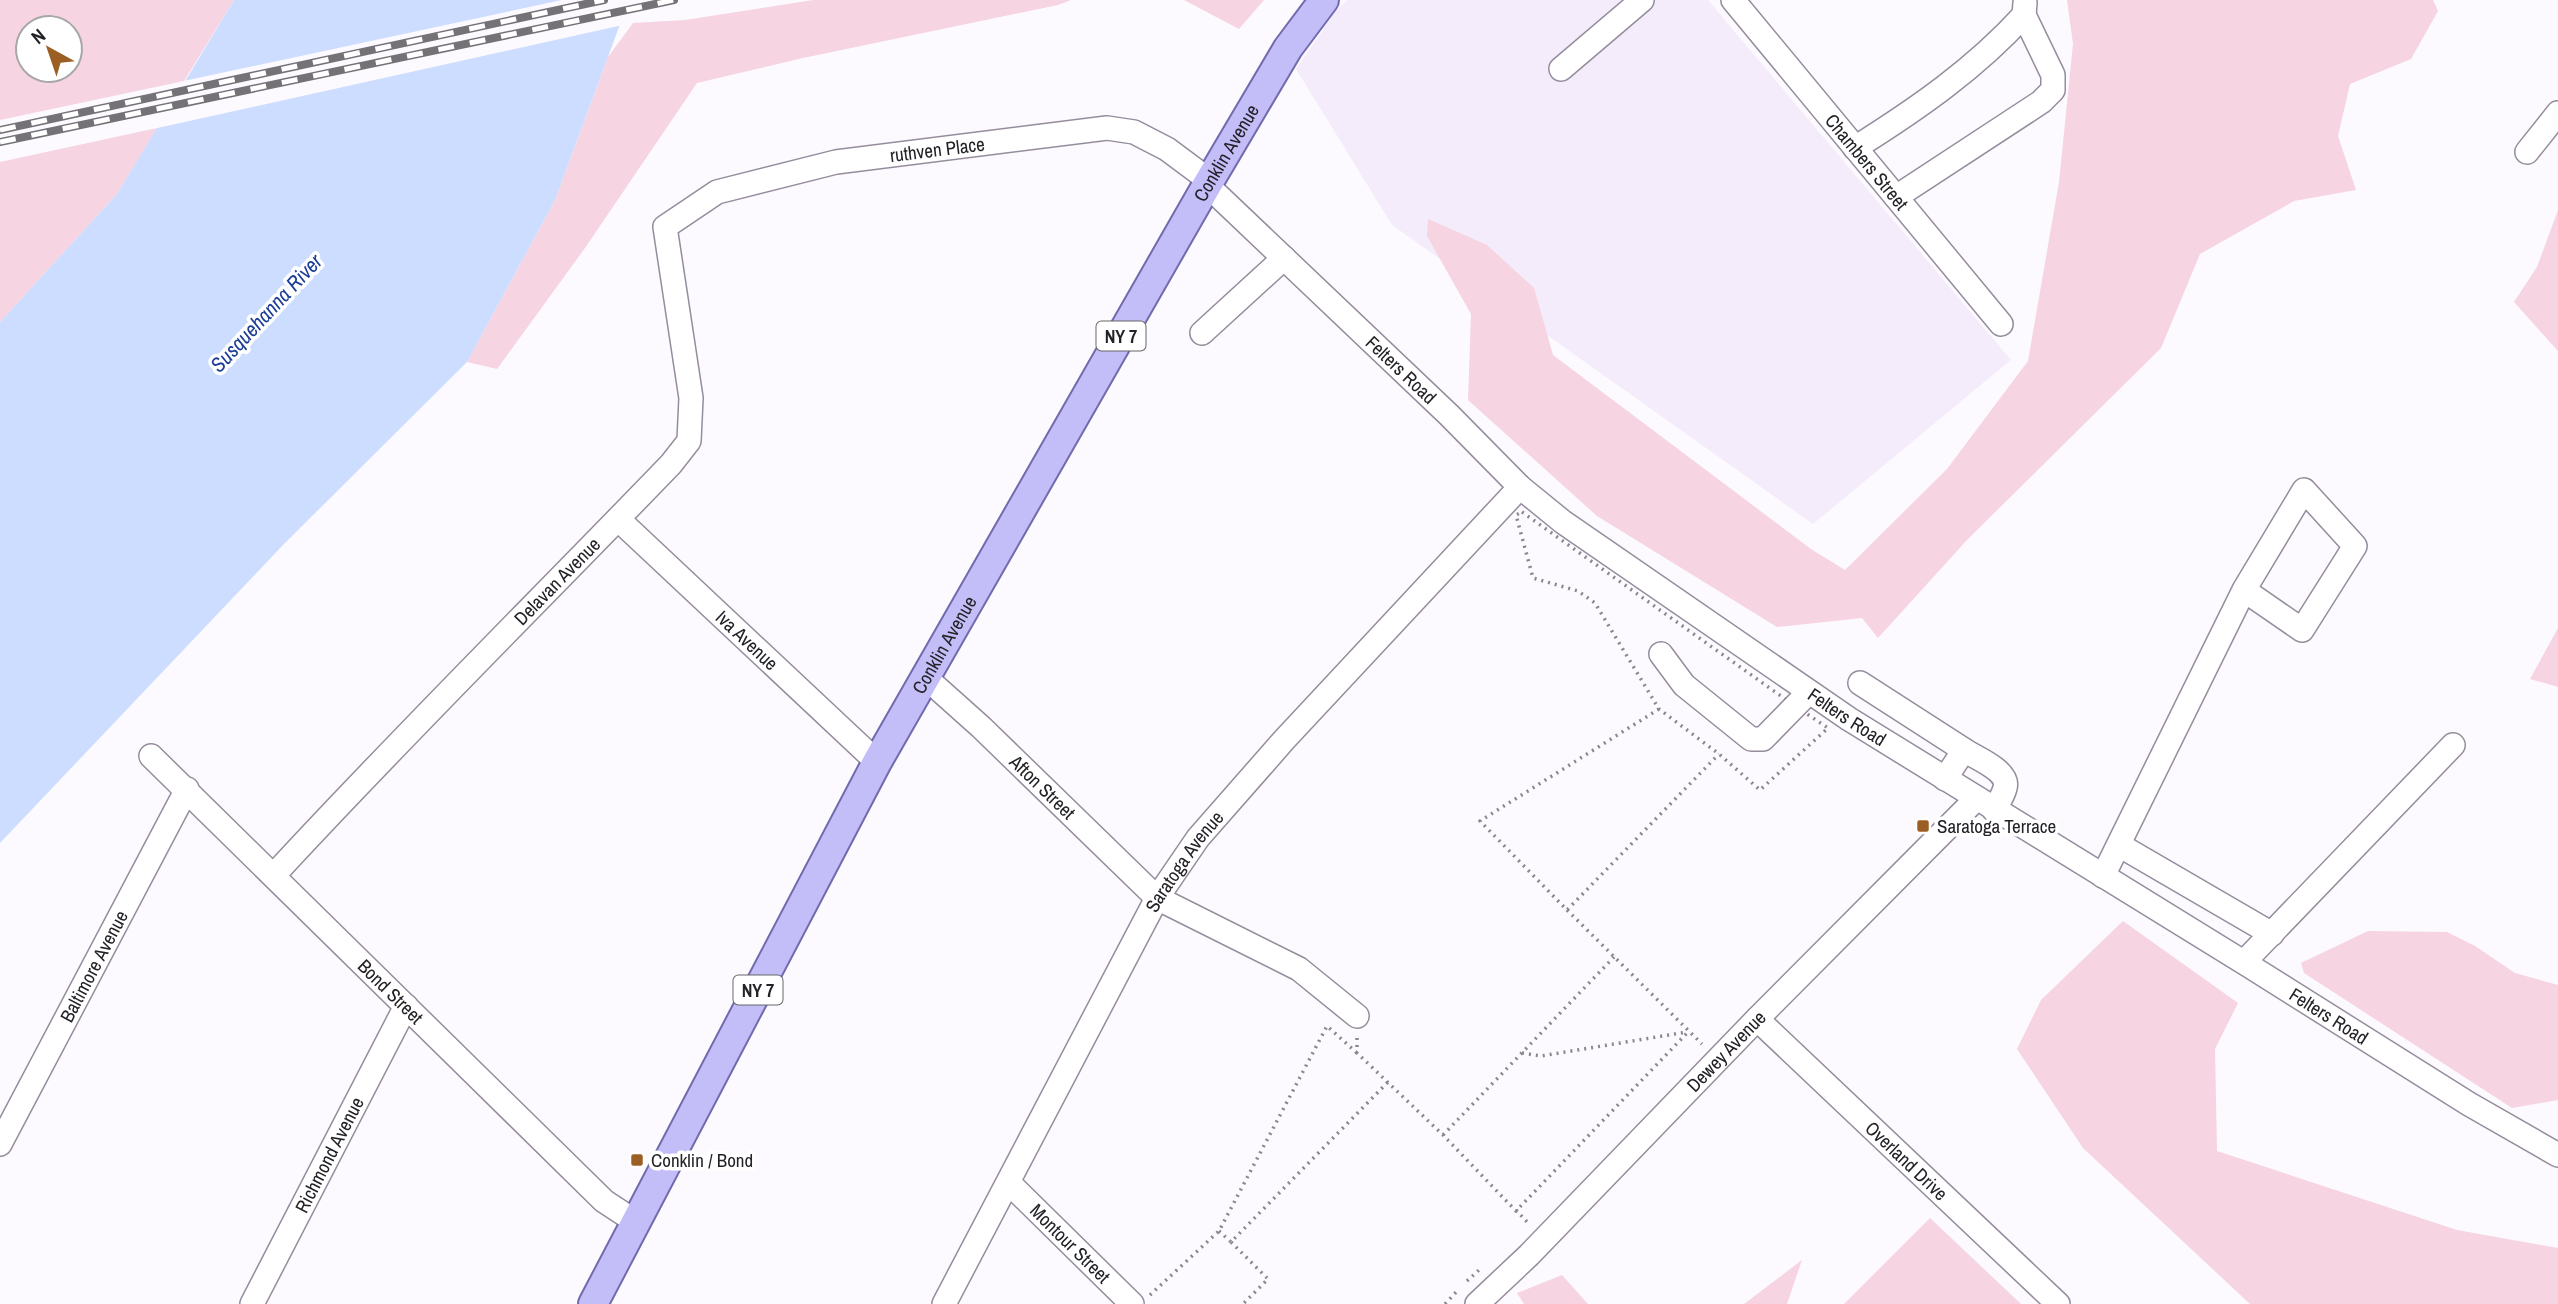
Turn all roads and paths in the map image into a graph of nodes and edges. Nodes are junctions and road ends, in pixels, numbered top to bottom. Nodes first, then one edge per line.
1 (1324, 0) edge
2 (1642, 0) edge
3 (1733, 0) edge
4 (2025, 8) edge
5 (1561, 69) dead end
6 (2558, 113) edge
7 (1855, 148) junction
8 (2527, 152) dead end
9 (1209, 183) junction
10 (1896, 197) junction
11 (665, 227) joint
12 (1284, 258) junction
13 (2001, 324) dead end
14 (1202, 333) dead end
15 (1520, 487) junction
16 (618, 519) junction
17 (2244, 590) junction
18 (1661, 654) dead end
19 (925, 677) junction
20 (1860, 683) dead end
21 (1808, 692) junction
22 (1659, 709) dead end
23 (1828, 728) dead end
24 (1839, 734) dead end
25 (2453, 746) dead end
26 (1964, 750) junction
27 (1719, 754) dead end
28 (151, 756) dead end
29 (877, 762) junction
30 (1945, 779) junction
31 (187, 789) junction
32 (1985, 804) junction
33 (2119, 845) junction
34 (274, 875) junction
35 (2103, 876) junction
36 (1157, 898) junction
37 (1567, 910) junction
38 (2272, 934) junction
39 (1614, 957) junction
40 (2244, 962) junction
41 (406, 1006) junction
42 (1357, 1016) joint
43 (1757, 1019) junction
44 (1689, 1031) junction
45 (1709, 1046) dead end
46 (1357, 1053) junction
47 (1522, 1054) junction
48 (1388, 1082) junction
49 (1443, 1135) junction
50 (0, 1144) edge
51 (2558, 1155) edge
52 (1009, 1183) junction
53 (636, 1222) junction
54 (1219, 1231) junction
55 (1231, 1242) junction
56 (252, 1304) edge
57 (593, 1304) edge
58 (944, 1304) edge
59 (1132, 1304) edge
60 (1153, 1304) edge
61 (1243, 1304) edge
62 (1477, 1304) edge
63 (2059, 1304) edge

1 - 9 main road, Conklin Avenue / NY 7
2 - 5 street
3 - 7 street, Chambers Street
4 - 7 street
4 - 10 street
6 - 8 street
7 - 10 street, Chambers Street
9 - 11 street, ruthven Place
9 - 12 street, Felters Road
9 - 19 main road, Conklin Avenue / NY 7
10 - 13 street, Chambers Street
11 - 16 street, Delavan Avenue
12 - 14 street
12 - 15 street, Felters Road
15 - 21 street, Felters Road
15 - 36 street, Saratoga Avenue
16 - 29 street, Iva Avenue
16 - 34 street, Delavan Avenue
17 - 17 street
17 - 33 street
18 - 21 street
19 - 29 main road, Conklin Avenue / NY 7
19 - 36 street, Afton Street
20 - 26 street
21 - 30 street, Felters Road
22 - 37 path
23 - 24 path
25 - 38 street
26 - 30 street
26 - 32 street
27 - 37 path
28 - 31 street, Bond Street
29 - 53 main road, Conklin Avenue / NY 7
30 - 32 street, Felters Road
31 - 34 street, Bond Street
31 - 50 street, Baltimore Avenue
32 - 35 street, Felters Road
32 - 43 street, Dewey Avenue
33 - 35 street
33 - 38 street
34 - 41 street, Bond Street
35 - 40 street, Felters Road
36 - 42 street, Afton Street
36 - 52 street, Saratoga Avenue
37 - 39 path
38 - 40 street
39 - 44 path
39 - 47 path
40 - 51 street, Felters Road
41 - 53 street, Bond Street
41 - 56 street, Richmond Avenue
42 - 46 path
43 - 62 street, Dewey Avenue
43 - 63 street, Overland Drive
44 - 45 path
44 - 47 path
44 - 49 path
46 - 48 path
46 - 54 path
47 - 49 path
48 - 49 path
48 - 55 path
52 - 58 street, Saratoga Avenue
52 - 59 street, Montour Street
53 - 57 main road, Conklin Avenue / NY 7
54 - 55 path
54 - 60 path
55 - 61 path

